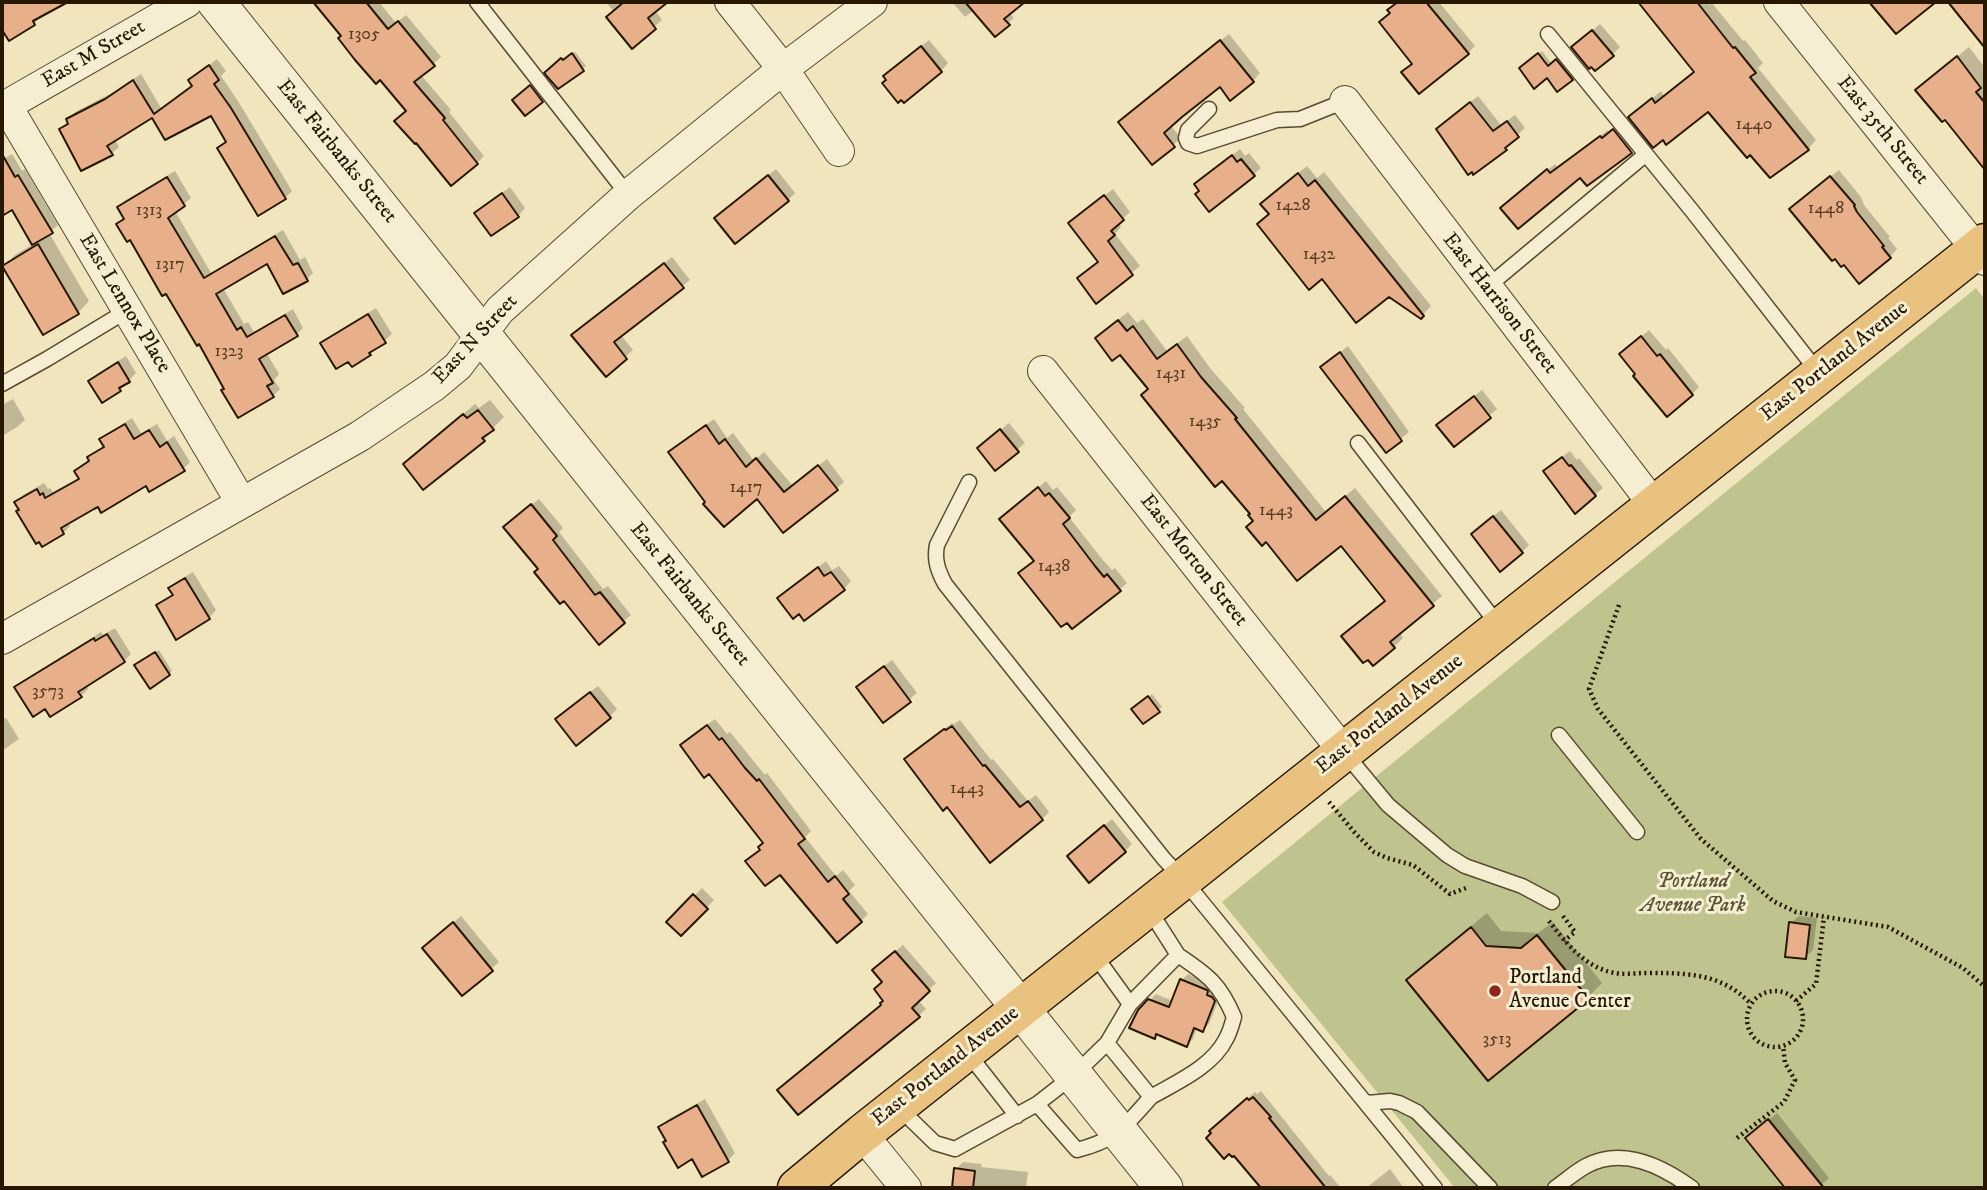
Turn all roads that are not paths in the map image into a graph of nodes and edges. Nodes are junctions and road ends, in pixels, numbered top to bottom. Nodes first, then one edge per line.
1 (187, 2) edge
2 (216, 2) edge
3 (477, 2) edge
4 (730, 2) edge
5 (872, 2) edge
6 (1779, 2) edge
7 (1548, 34) dead end
8 (783, 69) junction
9 (1345, 101) joint
10 (4, 107) edge
11 (1209, 109) dead end
12 (839, 151) dead end
13 (1645, 155) junction
14 (628, 195) junction
15 (1982, 251) edge
16 (1486, 288) junction
17 (128, 310) junction
18 (482, 335) junction
19 (1043, 371) dead end
20 (1820, 374) junction
21 (2, 384) edge
22 (1358, 443) dead end
23 (969, 482) dead end
24 (242, 502) junction
25 (1654, 505) junction
26 (1500, 627) junction
27 (2, 639) edge
28 (1559, 735) dead end
29 (1343, 752) junction
30 (1637, 832) dead end
31 (1183, 879) junction
32 (1552, 902) road end
33 (1148, 907) junction
34 (1092, 951) junction
35 (1178, 955) junction
36 (1130, 1004) junction
37 (1019, 1009) junction
38 (1107, 1043) junction
39 (966, 1051) junction
40 (1073, 1076) junction
41 (1151, 1097) junction
42 (1367, 1103) junction
43 (1037, 1104) junction
44 (897, 1106) junction
45 (1017, 1116) junction
46 (862, 1133) junction
47 (1119, 1133) junction
48 (797, 1188) edge
49 (906, 1188) edge
50 (1164, 1188) edge
51 (1436, 1188) edge
52 (1490, 1188) edge
53 (1555, 1188) edge
54 (1692, 1188) edge

1 - 10 street, East M Street
2 - 18 street, East Fairbanks Street
3 - 14 lane
4 - 8 street
5 - 8 street, East N Street
6 - 15 street, East 35th Street
7 - 13 lane
8 - 12 street
8 - 14 street, East N Street
9 - 11 lane
9 - 16 street, East Harrison Street
10 - 17 street, East Lennox Place
13 - 16 lane
13 - 20 lane
14 - 18 street, East N Street
15 - 20 main road, East Portland Avenue
16 - 25 street, East Harrison Street
17 - 21 lane
17 - 24 street, East Lennox Place
18 - 24 street, East N Street
18 - 37 street, East Fairbanks Street
19 - 29 street, East Morton Street
20 - 25 main road, East Portland Avenue
22 - 26 lane
23 - 31 lane
24 - 27 street, East N Street
25 - 26 main road, East Portland Avenue
26 - 29 main road, East Portland Avenue
28 - 30 lane
29 - 31 main road, East Portland Avenue
29 - 32 lane
31 - 33 main road, East Portland Avenue
31 - 42 lane
33 - 34 main road, East Portland Avenue
33 - 35 lane
34 - 36 lane
34 - 37 main road, East Portland Avenue
35 - 36 lane
35 - 41 lane
36 - 38 lane
37 - 39 main road, East Portland Avenue
37 - 40 street, East Fairbanks Street
38 - 40 lane
38 - 41 lane
39 - 44 main road, East Portland Avenue
39 - 45 lane
40 - 43 lane
40 - 47 street, East Fairbanks Street
41 - 47 lane
42 - 51 lane
42 - 52 lane
43 - 45 lane
43 - 47 lane
44 - 45 lane
44 - 46 main road, East Portland Avenue
46 - 48 main road, East Portland Avenue
46 - 49 street
47 - 50 street, East Fairbanks Street
53 - 54 lane

